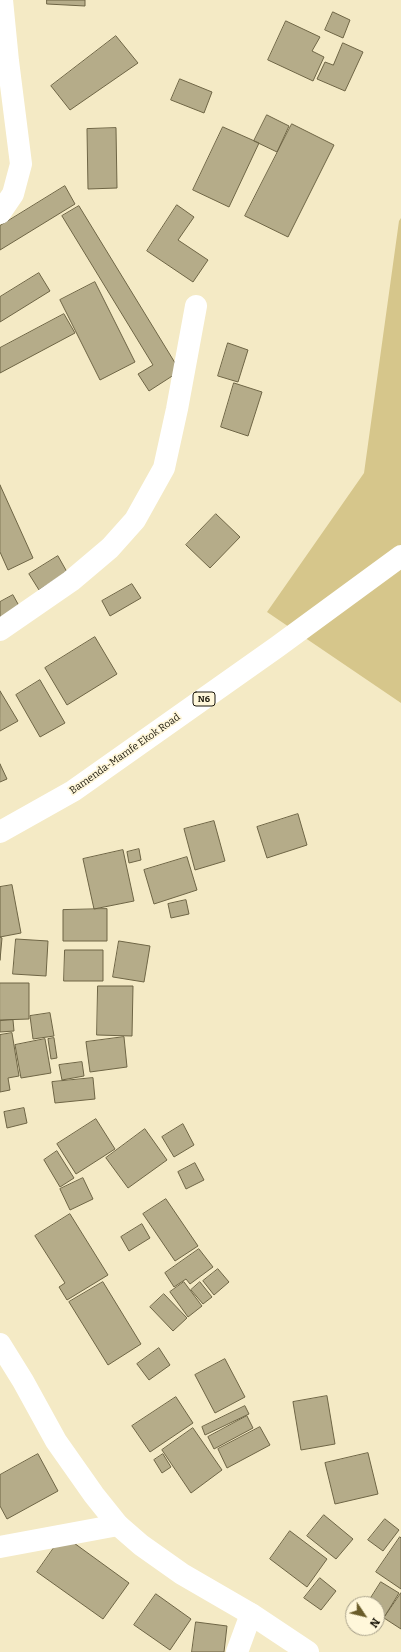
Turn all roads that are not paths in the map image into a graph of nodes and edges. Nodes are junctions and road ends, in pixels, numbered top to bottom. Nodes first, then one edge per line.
1 (2, 2) edge
2 (0, 213) edge
3 (196, 306) dead end
4 (401, 556) edge
5 (0, 630) edge
6 (0, 832) edge
7 (0, 1344) edge
8 (118, 1525) junction
9 (0, 1547) edge
10 (252, 1614) junction
11 (237, 1652) edge
12 (308, 1652) edge

1 - 2 main road
3 - 5 main road
4 - 6 main road, Bamenda-Mamfe Ekok Road / N6
7 - 8 main road
8 - 9 main road
8 - 10 main road
10 - 11 main road
10 - 12 main road

